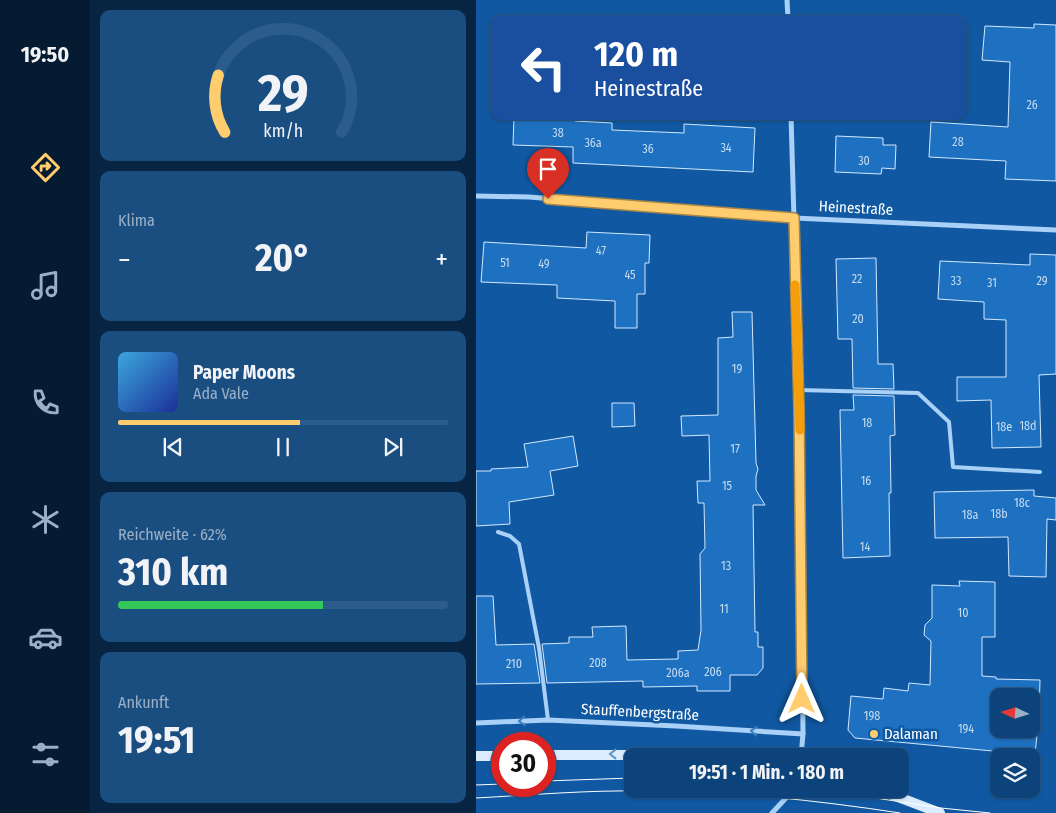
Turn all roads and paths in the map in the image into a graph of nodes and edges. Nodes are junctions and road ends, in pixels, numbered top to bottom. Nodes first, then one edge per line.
1 (788, 0) edge
2 (788, 15) edge
3 (791, 120) edge
4 (476, 196) edge
5 (794, 218) junction
6 (1056, 230) edge
7 (799, 390) junction
8 (1040, 472) dead end
9 (498, 532) dead end
10 (548, 720) junction
11 (476, 724) edge
12 (803, 734) junction
13 (802, 748) edge
14 (556, 755) edge
15 (624, 755) edge
16 (476, 756) edge
17 (491, 756) edge
18 (786, 798) edge
19 (901, 798) edge
20 (772, 813) edge
21 (940, 813) edge

1 - 2 street
3 - 5 street
4 - 5 street, Heinestraße
5 - 6 street, Heinestraße
5 - 7 street
7 - 8 lane
7 - 12 street
9 - 10 lane
10 -> 11 street, Stauffenbergstraße
12 -> 10 street, Stauffenbergstraße
12 - 13 street
15 -> 14 main road
16 - 17 main road
18 - 20 street
19 - 21 main road

